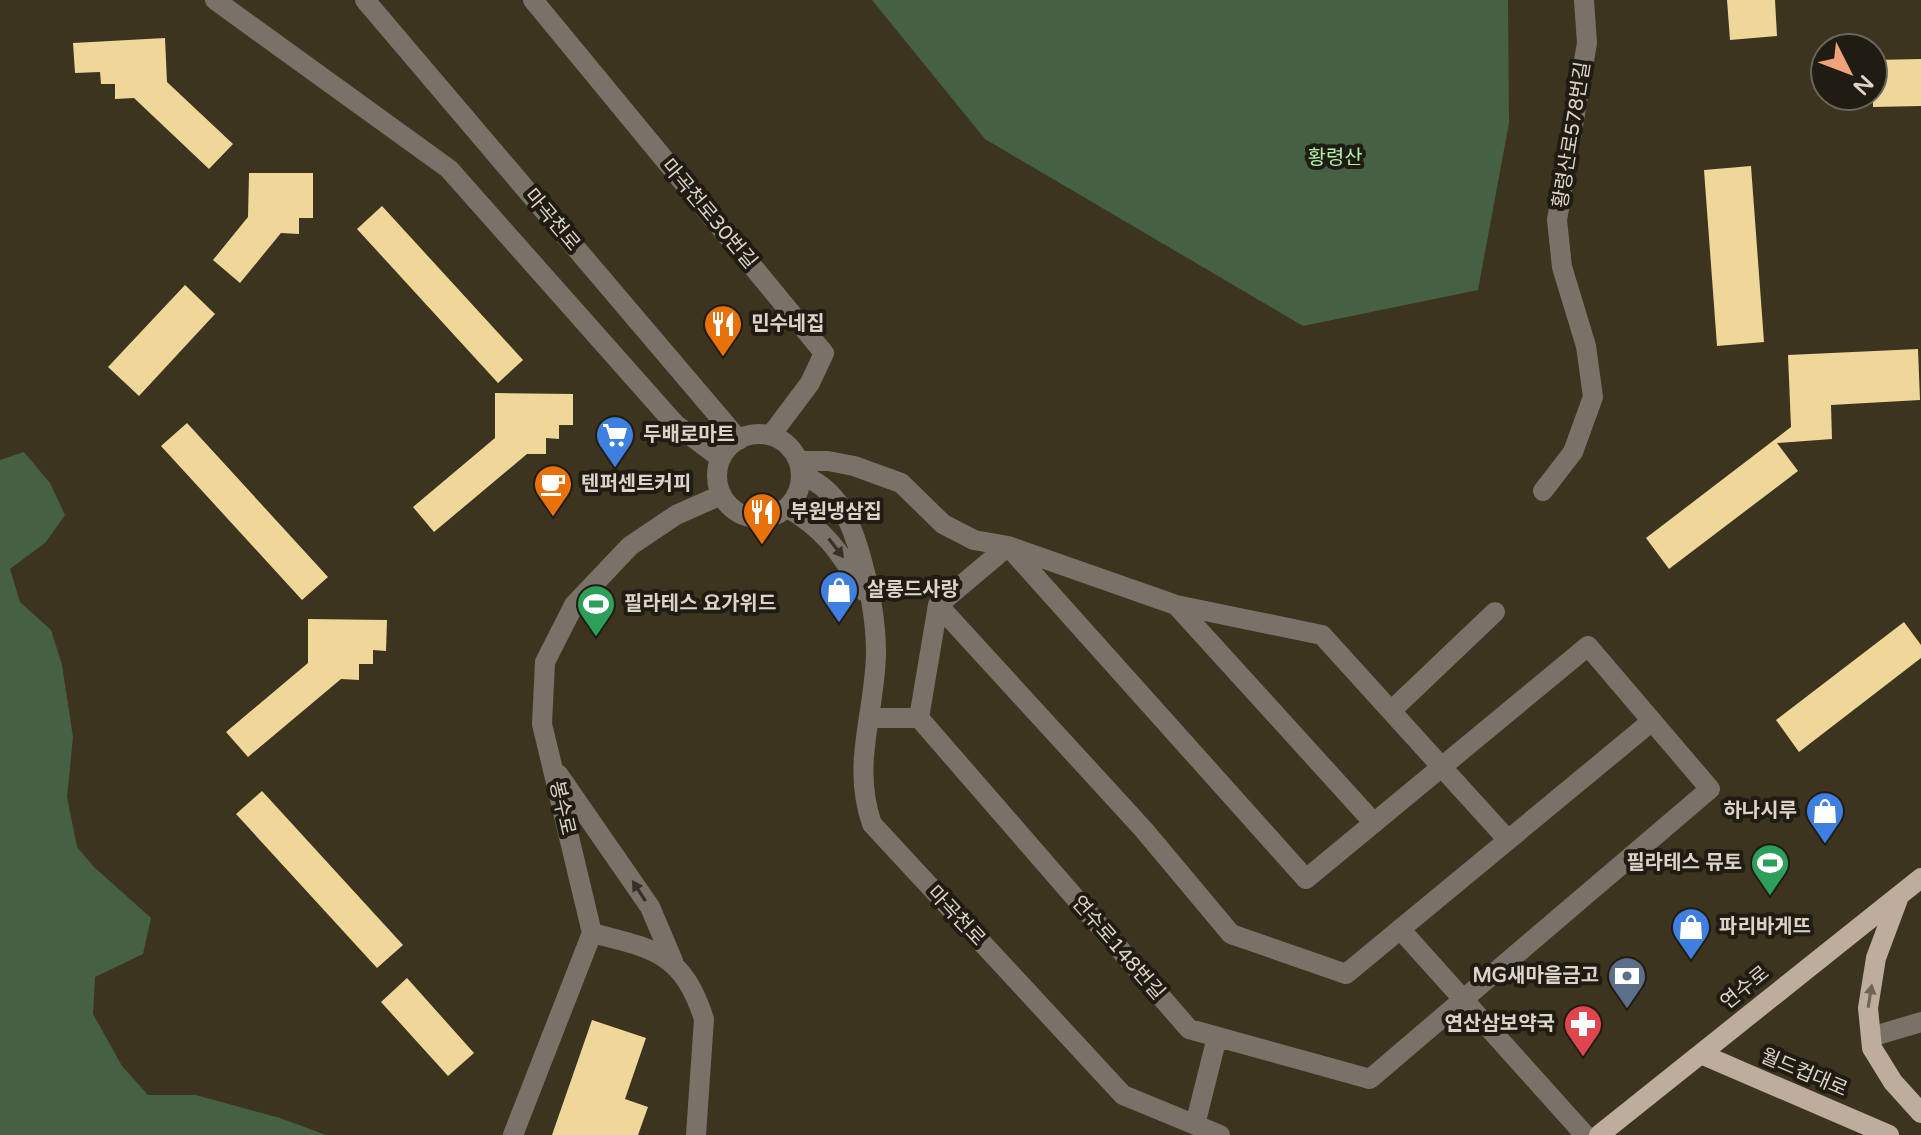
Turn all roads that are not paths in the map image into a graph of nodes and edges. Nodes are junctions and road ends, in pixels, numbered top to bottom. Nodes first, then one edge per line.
1 (215, 0) edge
2 (365, 0) edge
3 (533, 0) edge
4 (1584, 0) edge
5 (771, 435) junction
6 (739, 440) junction
7 (719, 457) junction
8 (800, 468) junction
9 (1543, 491) dead end
10 (719, 496) junction
11 (788, 508) junction
12 (1008, 546) junction
13 (871, 602) junction
14 (938, 605) junction
15 (1176, 605) junction
16 (1495, 612) dead end
17 (1391, 711) junction
18 (870, 718) junction
19 (919, 718) junction
20 (1652, 721) junction
21 (552, 766) junction
22 (1442, 767) junction
23 (1374, 823) junction
24 (1508, 840) junction
25 (1921, 878) edge
26 (1899, 896) junction
27 (1400, 929) junction
28 (592, 933) junction
29 (673, 961) junction
30 (1463, 1000) junction
31 (1921, 1022) edge
32 (1217, 1037) junction
33 (1871, 1037) junction
34 (1701, 1054) junction
35 (1921, 1113) edge
36 (1195, 1125) junction
37 (513, 1135) edge
38 (696, 1135) edge
39 (1220, 1135) edge
40 (1585, 1135) edge
41 (1599, 1135) edge
42 (1889, 1135) edge

1 - 7 street
2 - 6 street, 마곡천로
3 - 5 street, 마곡천로30번길
4 - 9 street, 황령산로578번길
5 - 6 street
5 - 8 street, 마곡천로
6 - 7 street
7 - 10 street
8 - 11 street
8 - 12 street
8 - 13 street, 마곡천로
10 - 11 street
10 - 21 street, 봉수로
11 -> 13 street, 마곡천로
12 - 14 street
12 - 15 street
12 - 23 street, 연수로148번길
13 - 18 street, 마곡천로
14 - 19 street
14 - 27 street
15 - 17 street
15 - 23 street
16 - 17 street
17 - 22 street
18 - 19 street
18 - 36 street, 마곡천로
19 - 32 street, 연수로148번길
20 - 22 street, 연수로148번길
20 - 24 street
20 - 30 street, 연수로148번길
21 - 28 street, 봉수로
29 -> 21 street
22 - 23 street, 연수로148번길
22 - 24 street
24 - 27 street
25 - 26 main road, 연수로
33 -> 26 main road
26 - 34 main road, 연수로
27 - 30 street
28 - 29 street
28 - 37 street
29 - 38 street
30 - 32 street, 연수로148번길
30 - 40 street
31 - 33 street
32 - 36 street
33 - 35 main road
34 - 41 main road, 연수로
34 - 42 main road, 월드컵대로
36 - 39 street, 마곡천로

